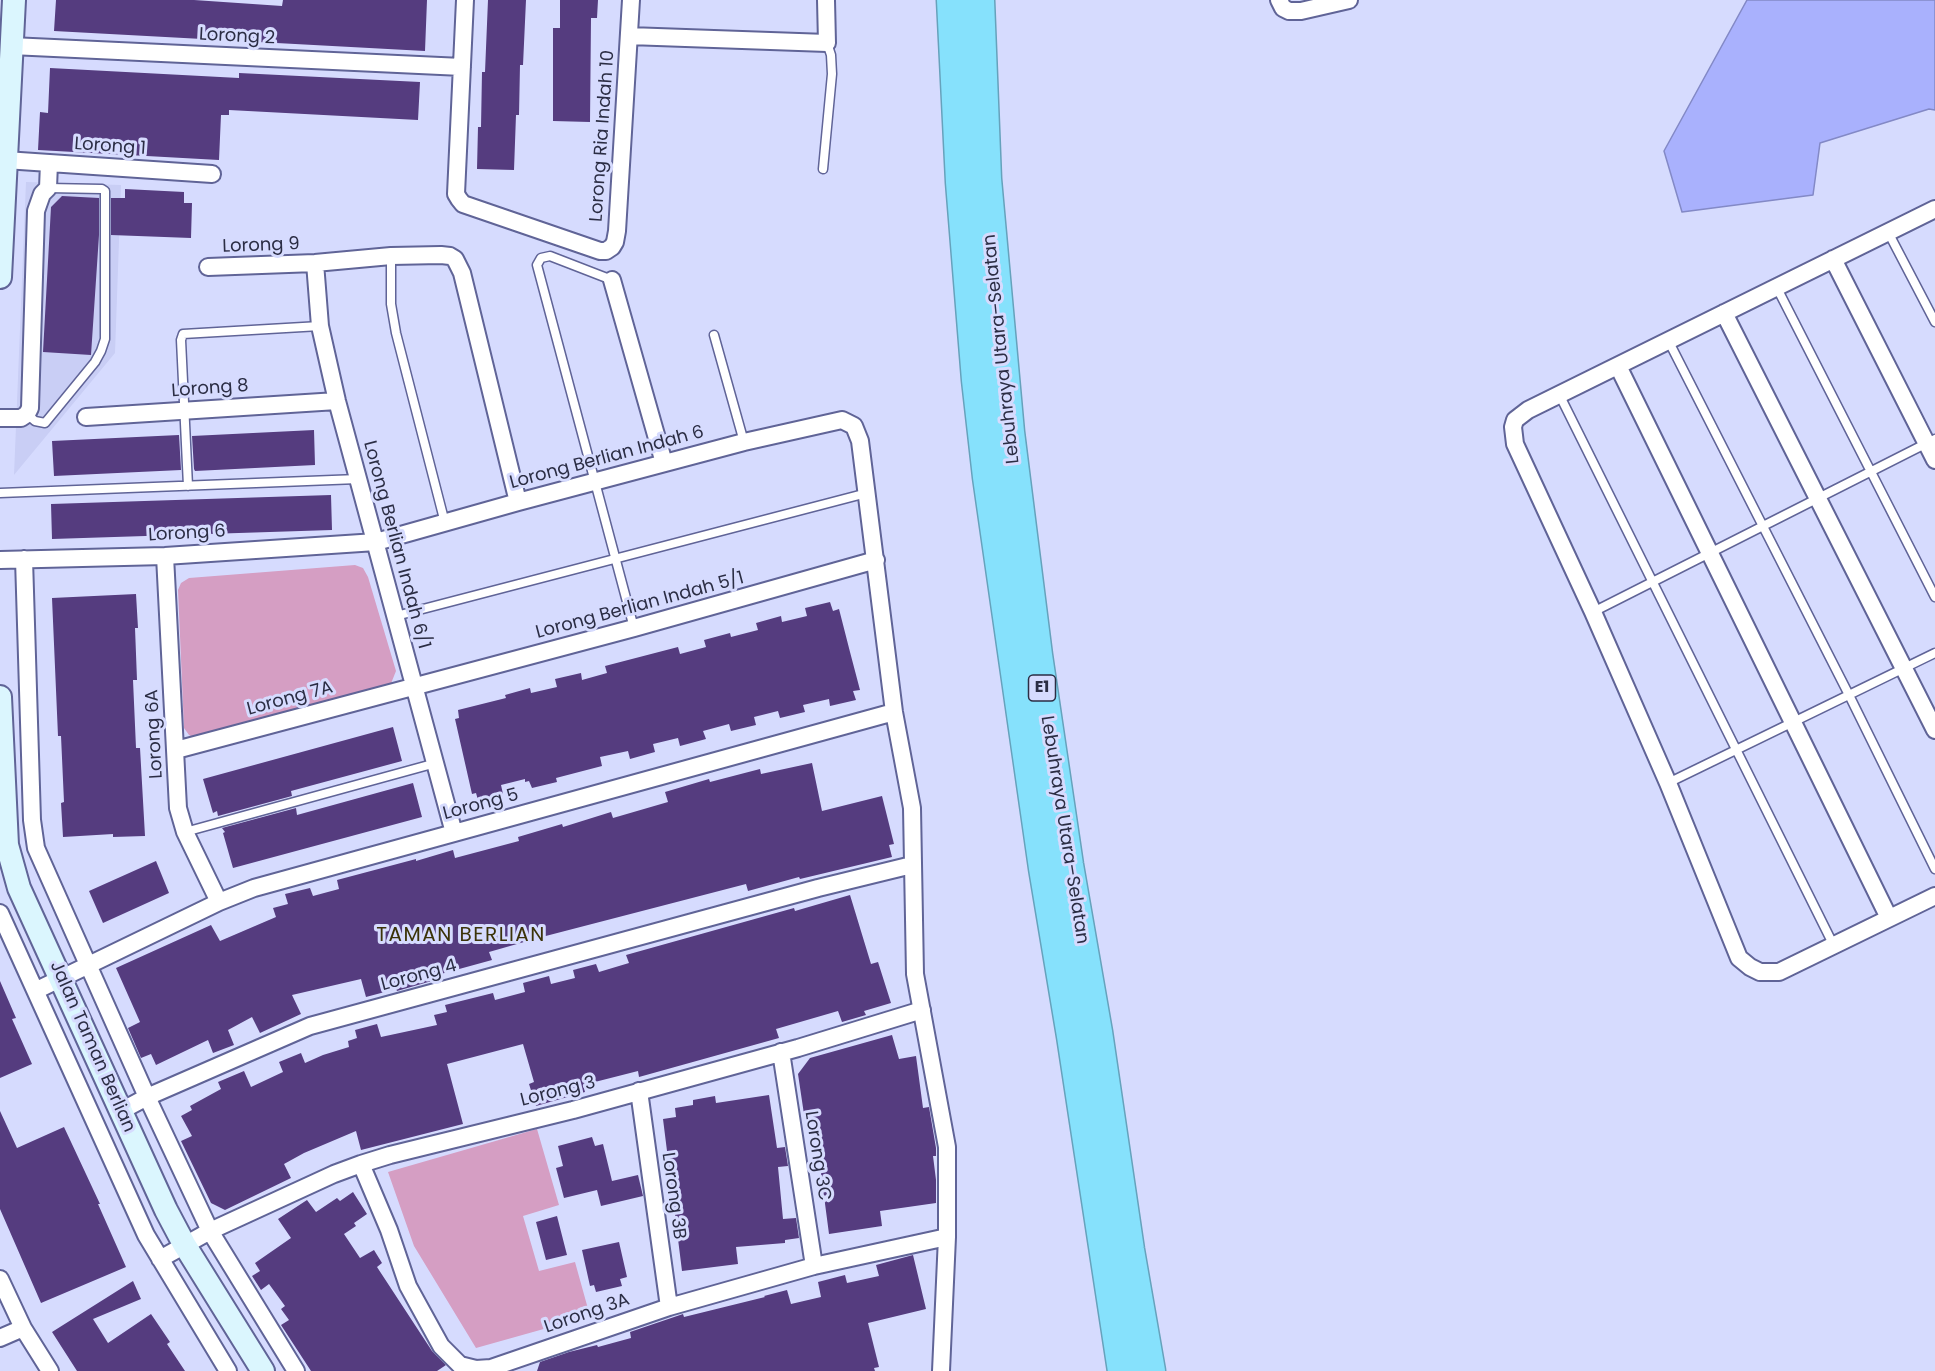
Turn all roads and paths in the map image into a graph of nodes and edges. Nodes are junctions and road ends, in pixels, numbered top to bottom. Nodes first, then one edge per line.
1 (14, 0) edge
2 (465, 0) edge
3 (631, 0) edge
4 (826, 0) edge
5 (952, 0) edge
6 (979, 0) edge
7 (1349, 0) edge
8 (1284, 5) edge
9 (629, 36) junction
10 (827, 43) junction
11 (11, 46) junction
12 (462, 67) junction
13 (5, 160) junction
14 (49, 163) junction
15 (823, 169) dead end
16 (212, 174) dead end
17 (48, 188) junction
18 (1935, 209) edge
19 (1888, 232) junction
20 (391, 256) junction
21 (1833, 259) junction
22 (315, 263) junction
23 (208, 267) dead end
24 (0, 277) edge
25 (612, 280) joint
26 (1777, 288) junction
27 (1724, 313) junction
28 (1935, 322) edge
29 (320, 326) junction
30 (714, 335) dead end
31 (1668, 340) junction
32 (1618, 366) junction
33 (1559, 394) junction
34 (338, 401) junction
35 (184, 411) junction
36 (27, 414) junction
37 (86, 417) dead end
38 (0, 418) edge
39 (744, 442) junction
40 (1931, 442) edge
41 (1935, 460) edge
42 (664, 463) junction
43 (1871, 471) junction
44 (358, 479) junction
45 (597, 483) junction
46 (188, 486) junction
47 (0, 493) edge
48 (867, 493) junction
49 (1818, 498) junction
50 (518, 502) junction
51 (445, 523) junction
52 (1762, 527) junction
53 (376, 542) junction
54 (1709, 553) junction
55 (165, 556) junction
56 (617, 558) junction
57 (24, 559) junction
58 (0, 560) edge
59 (876, 560) junction
60 (1653, 582) junction
61 (1935, 597) edge
62 (1593, 612) junction
63 (396, 616) junction
64 (634, 628) junction
65 (1935, 653) edge
66 (1905, 668) junction
67 (414, 687) junction
68 (1849, 695) junction
69 (0, 697) edge
70 (894, 712) junction
71 (1793, 723) junction
72 (1935, 730) edge
73 (176, 750) junction
74 (1737, 750) junction
75 (436, 763) junction
76 (1668, 783) junction
77 (185, 832) junction
78 (453, 833) junction
79 (912, 865) junction
80 (1935, 868) edge
81 (1935, 896) edge
82 (219, 902) junction
83 (0, 913) edge
84 (1889, 918) junction
85 (1835, 946) junction
86 (88, 965) junction
87 (61, 979) junction
88 (37, 990) junction
89 (922, 1010) junction
90 (781, 1052) junction
91 (639, 1091) junction
92 (147, 1097) junction
93 (121, 1111) junction
94 (361, 1164) junction
95 (210, 1231) junction
96 (947, 1237) junction
97 (184, 1244) junction
98 (160, 1259) junction
99 (814, 1266) junction
100 (0, 1279) edge
101 (669, 1307) junction
102 (23, 1328) junction
103 (0, 1338) edge
104 (50, 1371) edge
105 (228, 1371) edge
106 (264, 1371) edge
107 (296, 1371) edge
108 (941, 1371) edge
109 (1123, 1371) edge
110 (1150, 1371) edge

1 - 11 street
2 - 12 street
3 - 9 street, Lorong Ria Indah 10
4 - 10 street
5 - 109 highway, Lebuhraya Utara–Selatan / E1
6 - 110 highway, Lebuhraya Utara–Selatan / E1
7 - 8 street
9 - 10 street
9 - 12 street, Lorong Ria Indah 10
10 - 15 lane
11 - 12 street, Lorong 2
11 - 13 street
13 - 14 street, Lorong 1
13 - 24 street
14 - 16 street, Lorong 1
14 - 17 street
17 - 36 street
17 - 36 lane
18 - 19 street
19 - 21 street
19 - 28 lane
20 - 22 street, Lorong 9
20 - 50 street, Lorong 9
20 - 51 lane
21 - 26 street
21 - 40 street
22 - 23 street, Lorong 9
22 - 29 street, Lorong Berlian Indah 6/1
25 - 42 street
25 - 45 lane
26 - 27 street
26 - 43 lane
27 - 31 street
27 - 49 street
29 - 34 street, Lorong Berlian Indah 6/1
29 - 35 lane
30 - 39 lane
31 - 32 street
31 - 52 lane
32 - 33 street
32 - 54 street
33 - 60 lane
33 - 62 street
34 - 35 street, Lorong 8
34 - 44 street, Lorong Berlian Indah 6/1
35 - 37 street, Lorong 8
35 - 46 lane
36 - 38 street
39 - 42 street, Lorong Berlian Indah 6
39 - 48 street, Lorong Berlian Indah 6
40 - 41 street
40 - 43 lane
42 - 45 street, Lorong Berlian Indah 6
43 - 49 lane
43 - 61 lane
44 - 46 lane
44 - 53 street, Lorong Berlian Indah 6/1
45 - 50 street, Lorong Berlian Indah 6
45 - 56 lane
46 - 47 lane
48 - 56 lane
48 - 59 street
49 - 52 lane
49 - 66 street
50 - 51 street, Lorong Berlian Indah 6
51 - 53 street, Lorong Berlian Indah 6
52 - 54 lane
52 - 68 lane
53 - 55 street, Lorong 6
53 - 63 street, Lorong Berlian Indah 6/1
54 - 60 lane
54 - 71 street
55 - 57 street, Lorong 6
55 - 73 street, Lorong 6A
56 - 63 lane
56 - 64 lane
57 - 58 street, Lorong 6
57 - 86 street
59 - 64 street, Lorong Berlian Indah 5/1
59 - 70 street
60 - 62 lane
60 - 74 lane
62 - 76 street
63 - 67 street, Lorong Berlian Indah 6/1
64 - 67 street, Lorong Berlian Indah 5/1
65 - 66 lane
66 - 68 lane
66 - 72 street
67 - 73 street, Lorong 7A
67 - 75 street, Lorong Berlian Indah 6/1
68 - 71 lane
68 - 80 lane
69 - 87 street, Jalan Taman Berlian
70 - 78 street, Lorong 5
70 - 79 street
71 - 74 lane
71 - 84 street
73 - 77 street, Lorong 6A
74 - 76 lane
74 - 85 lane
75 - 77 lane
75 - 78 street, Lorong Berlian Indah 6/1
76 - 85 street
77 - 82 street, Lorong 6A
78 - 82 street, Lorong 5
79 - 89 street
79 - 92 street, Lorong 4
81 - 84 street
82 - 86 street, Lorong 5
83 - 88 street
84 - 85 street
86 - 87 street, Lorong 5
86 - 92 street
87 - 88 street, Lorong 5
87 - 93 street, Jalan Taman Berlian
88 - 98 street
89 - 90 street, Lorong 3
89 - 96 street
90 - 91 street, Lorong 3
90 - 99 street, Lorong 3C
91 - 94 street, Lorong 3
91 - 101 street, Lorong 3B
92 - 93 street, Lorong 4
92 - 95 street
93 - 97 street, Jalan Taman Berlian
94 - 95 street, Lorong 3
94 - 101 street, Lorong 3A
95 - 97 street, Lorong 3
95 - 107 street
96 - 99 street, Lorong 3A
96 - 108 street
97 - 98 street, Lorong 3
97 - 106 street, Jalan Taman Berlian
98 - 105 street
99 - 101 street, Lorong 3A
100 - 102 street
102 - 103 street
102 - 104 street

